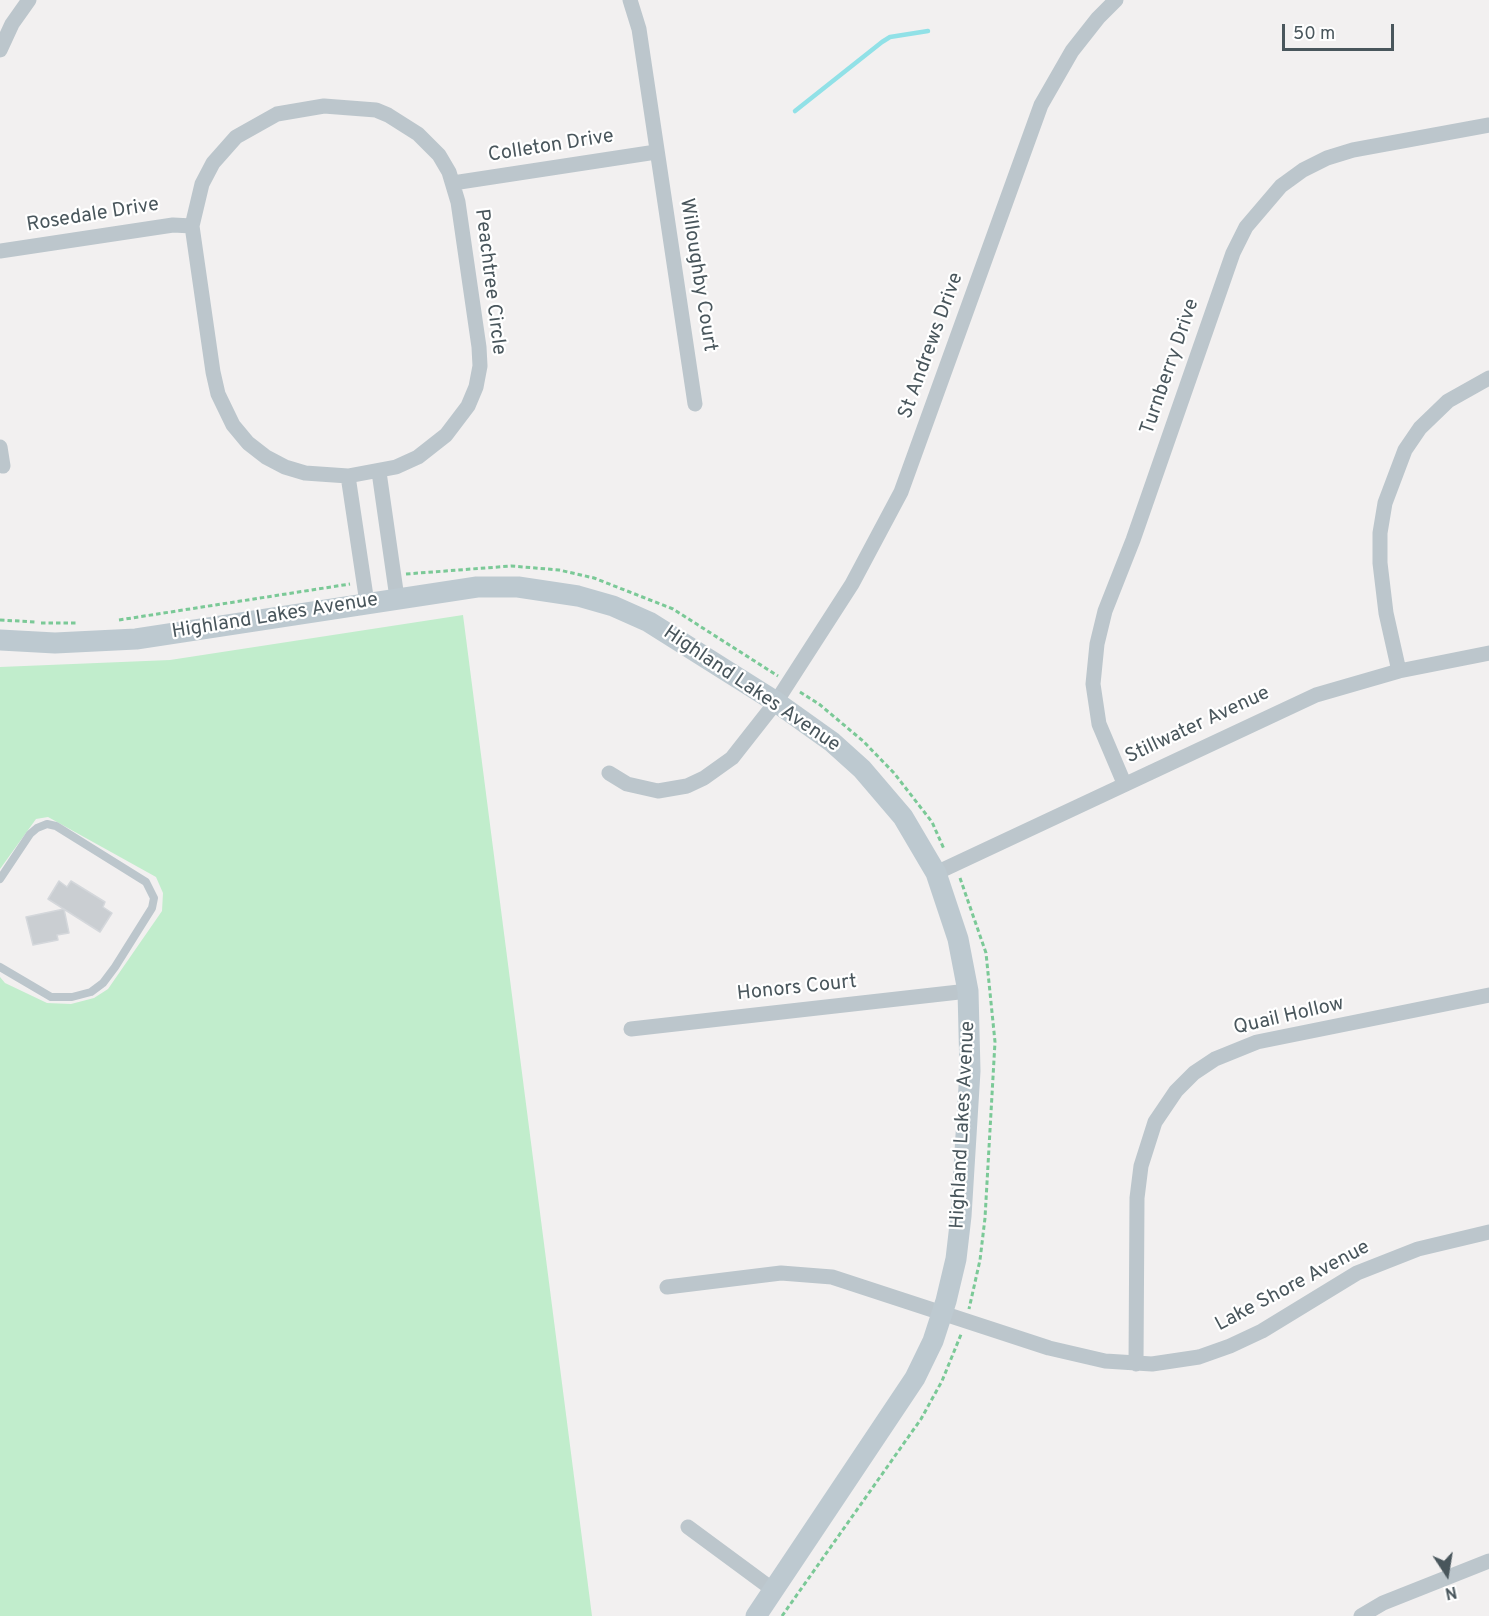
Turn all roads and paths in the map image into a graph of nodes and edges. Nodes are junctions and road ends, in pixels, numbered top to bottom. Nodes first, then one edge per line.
1 (29, 0) edge
2 (630, 0) edge
3 (1116, 0) edge
4 (0, 50) edge
5 (1489, 125) edge
6 (656, 152) junction
7 (453, 183) junction
8 (192, 225) junction
9 (0, 251) edge
10 (1489, 378) edge
11 (695, 404) dead end
12 (0, 447) edge
13 (3, 466) dead end
14 (379, 472) junction
15 (348, 476) junction
16 (394, 576) junction
17 (364, 582) junction
18 (397, 598) junction
19 (367, 603) junction
20 (0, 620) edge
21 (110, 621) dead end
22 (87, 622) dead end
23 (0, 640) edge
24 (1489, 653) edge
25 (1399, 671) junction
26 (787, 683) junction
27 (776, 702) junction
28 (609, 773) dead end
29 (1124, 783) junction
30 (944, 869) junction
31 (0, 879) edge
32 (0, 967) edge
33 (968, 991) junction
34 (1489, 995) edge
35 (631, 1029) dead end
36 (1489, 1232) edge
37 (667, 1287) dead end
38 (942, 1312) junction
39 (965, 1320) junction
40 (1136, 1364) junction
41 (688, 1527) dead end
42 (1489, 1561) edge
43 (772, 1589) junction
44 (756, 1616) edge
45 (782, 1616) edge
46 (1361, 1616) edge

1 - 4 street
2 - 6 street, Willoughby Court
3 - 26 street, St Andrews Drive
5 - 29 street, Turnberry Drive
6 - 7 street, Colleton Drive
6 - 11 street, Willoughby Court
7 - 8 street, Peachtree Circle
7 - 14 street, Peachtree Circle
8 - 9 street, Rosedale Drive
8 - 15 street, Peachtree Circle
10 - 25 street
12 - 13 street
14 - 15 street, Peachtree Circle
14 - 16 street
15 - 17 street
16 - 18 street
16 - 26 path
17 - 19 street
17 - 21 path
18 - 19 street, Highland Lakes Avenue
18 - 27 street, Highland Lakes Avenue
19 - 23 street, Highland Lakes Avenue
20 - 22 path
24 - 25 street, Stillwater Avenue
25 - 29 street, Stillwater Avenue
26 - 27 street, St Andrews Drive
26 - 30 path
27 - 28 street, St Andrews Drive
27 - 30 street, Highland Lakes Avenue
29 - 30 street, Stillwater Avenue
30 - 33 street, Highland Lakes Avenue
30 - 39 path
31 - 32 lane
33 - 35 street, Honors Court
33 - 38 street, Highland Lakes Avenue
34 - 40 street, Quail Hollow
36 - 40 street, Lake Shore Avenue
37 - 38 street, Lake Shore Avenue
38 - 39 street, Lake Shore Avenue
38 - 43 street, Highland Lakes Avenue
39 - 40 street, Lake Shore Avenue
39 - 45 path
41 - 43 street
42 - 46 street
43 - 44 street, Highland Lakes Avenue

